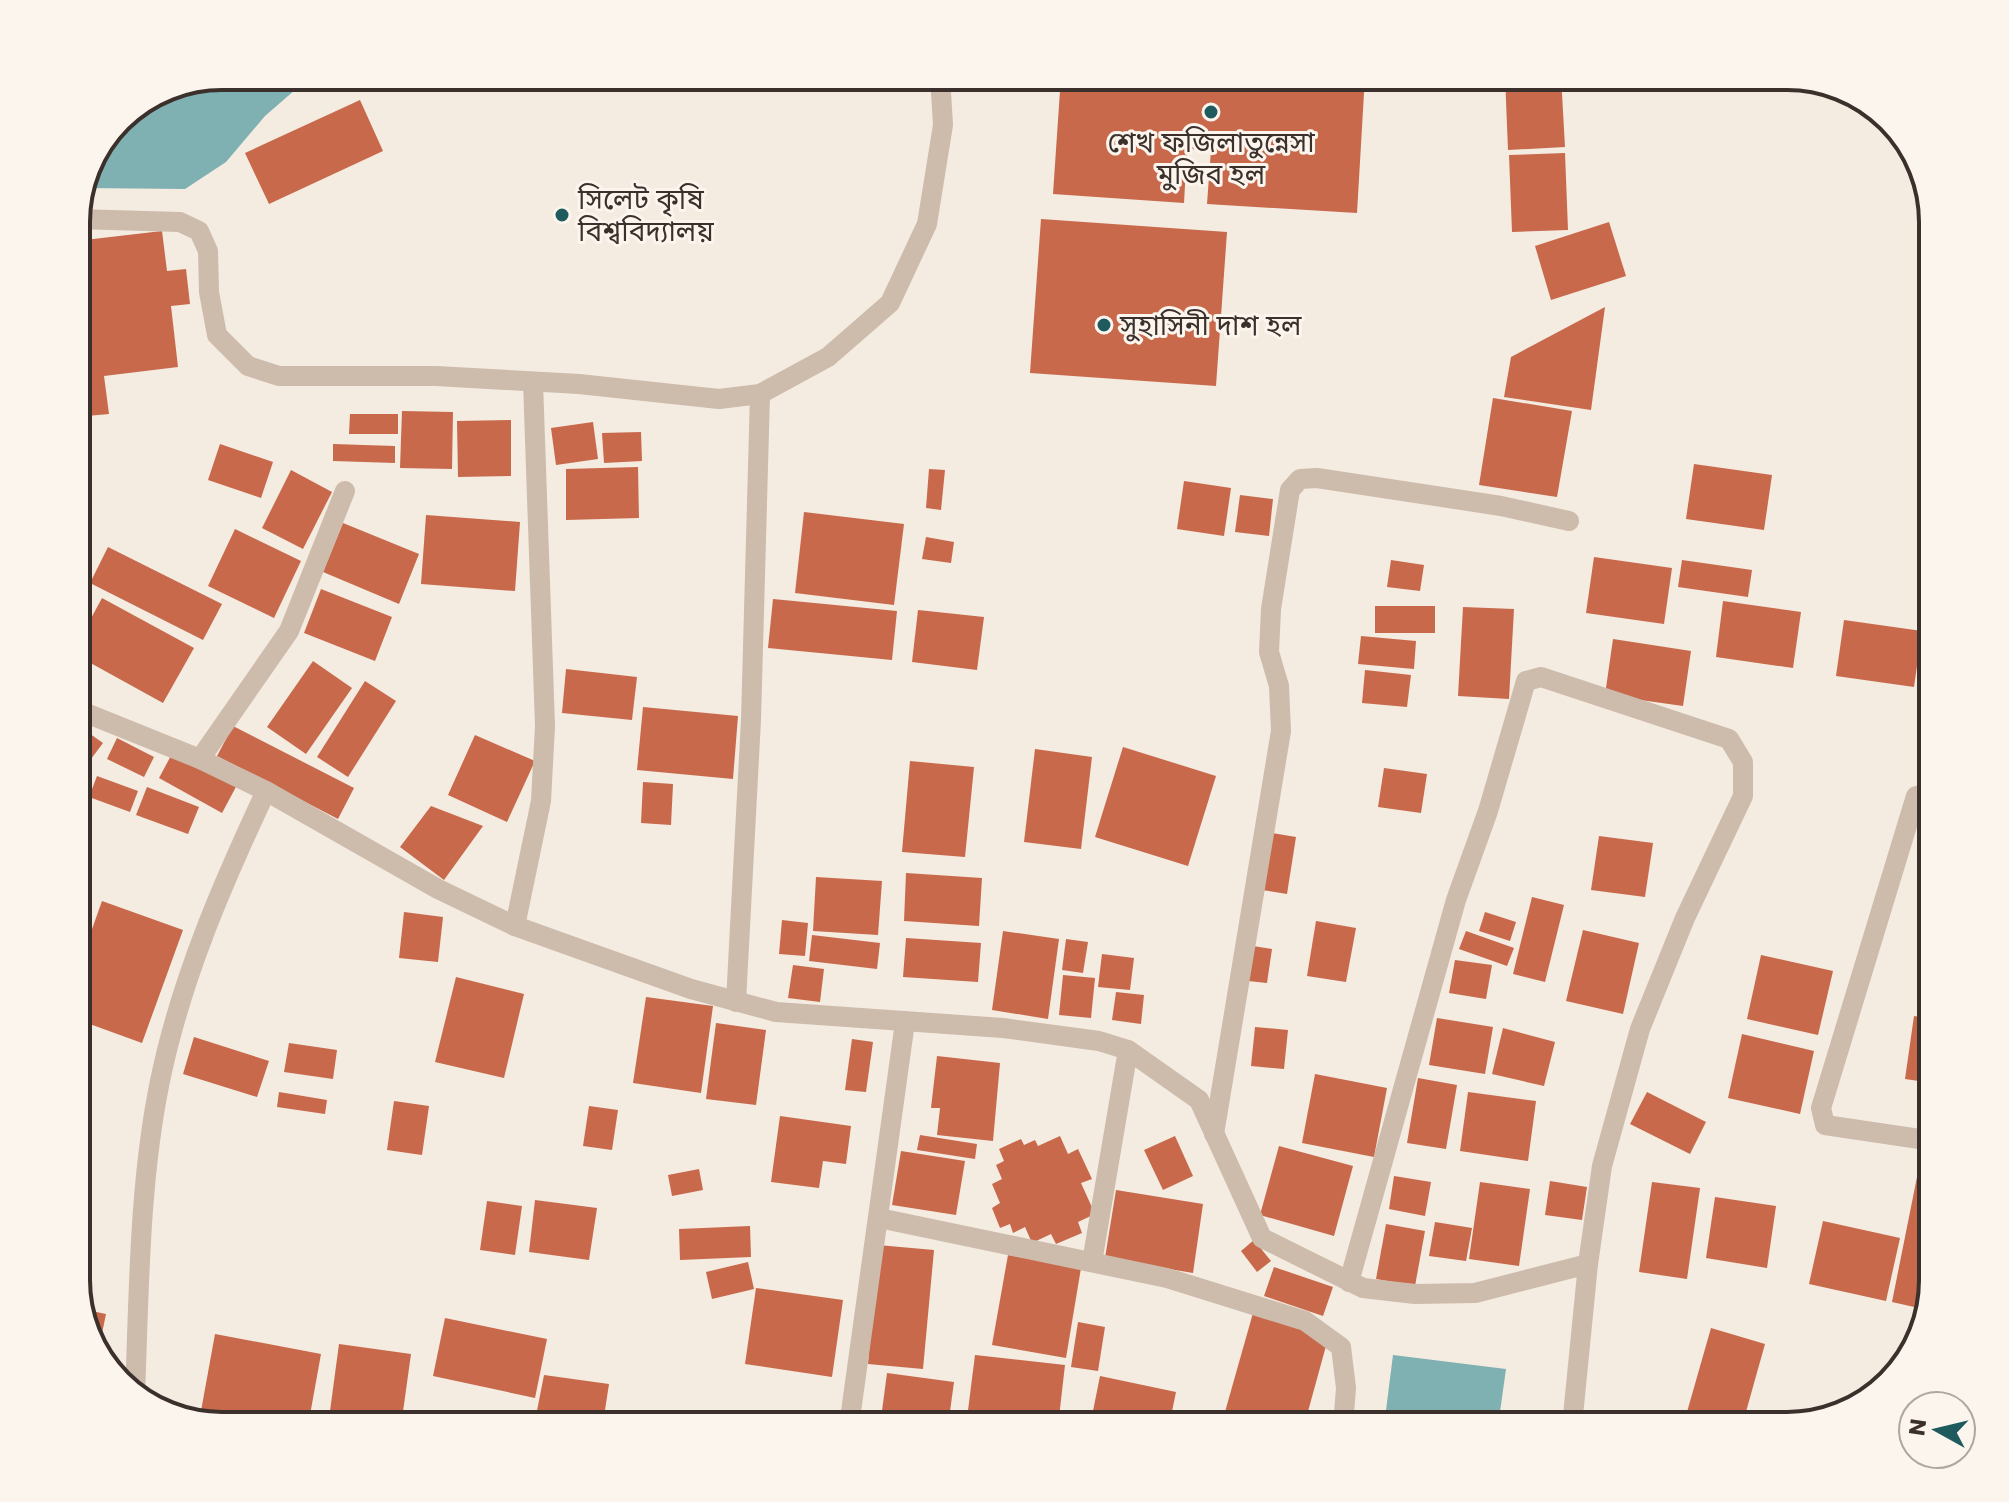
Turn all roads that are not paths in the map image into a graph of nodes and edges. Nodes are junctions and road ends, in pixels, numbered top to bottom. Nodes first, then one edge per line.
1 (941, 90) edge
2 (90, 219) edge
3 (533, 382) junction
4 (760, 394) junction
5 (345, 491) dead end
6 (1569, 521) dead end
7 (90, 715) edge
8 (200, 759) junction
9 (266, 791) junction
10 (1919, 796) edge
11 (515, 926) junction
12 (736, 1002) junction
13 (905, 1022) junction
14 (1128, 1050) junction
15 (1214, 1134) junction
16 (1919, 1139) edge
17 (879, 1218) junction
18 (1092, 1262) junction
19 (1588, 1264) junction
20 (1349, 1282) junction
21 (136, 1379) edge
22 (851, 1412) edge
23 (1344, 1412) edge
24 (1573, 1412) edge

1 - 4 street
2 - 3 street
3 - 4 street
3 - 11 street
4 - 12 street
5 - 8 street
6 - 15 street
7 - 8 street
8 - 9 street
9 - 11 street
9 - 21 street
10 - 16 street
11 - 12 street
12 - 13 street
13 - 14 street
13 - 17 street
14 - 15 street
14 - 18 street
15 - 20 street
17 - 18 street
17 - 22 street
18 - 23 street
19 - 20 street
19 - 20 street
19 - 24 street

